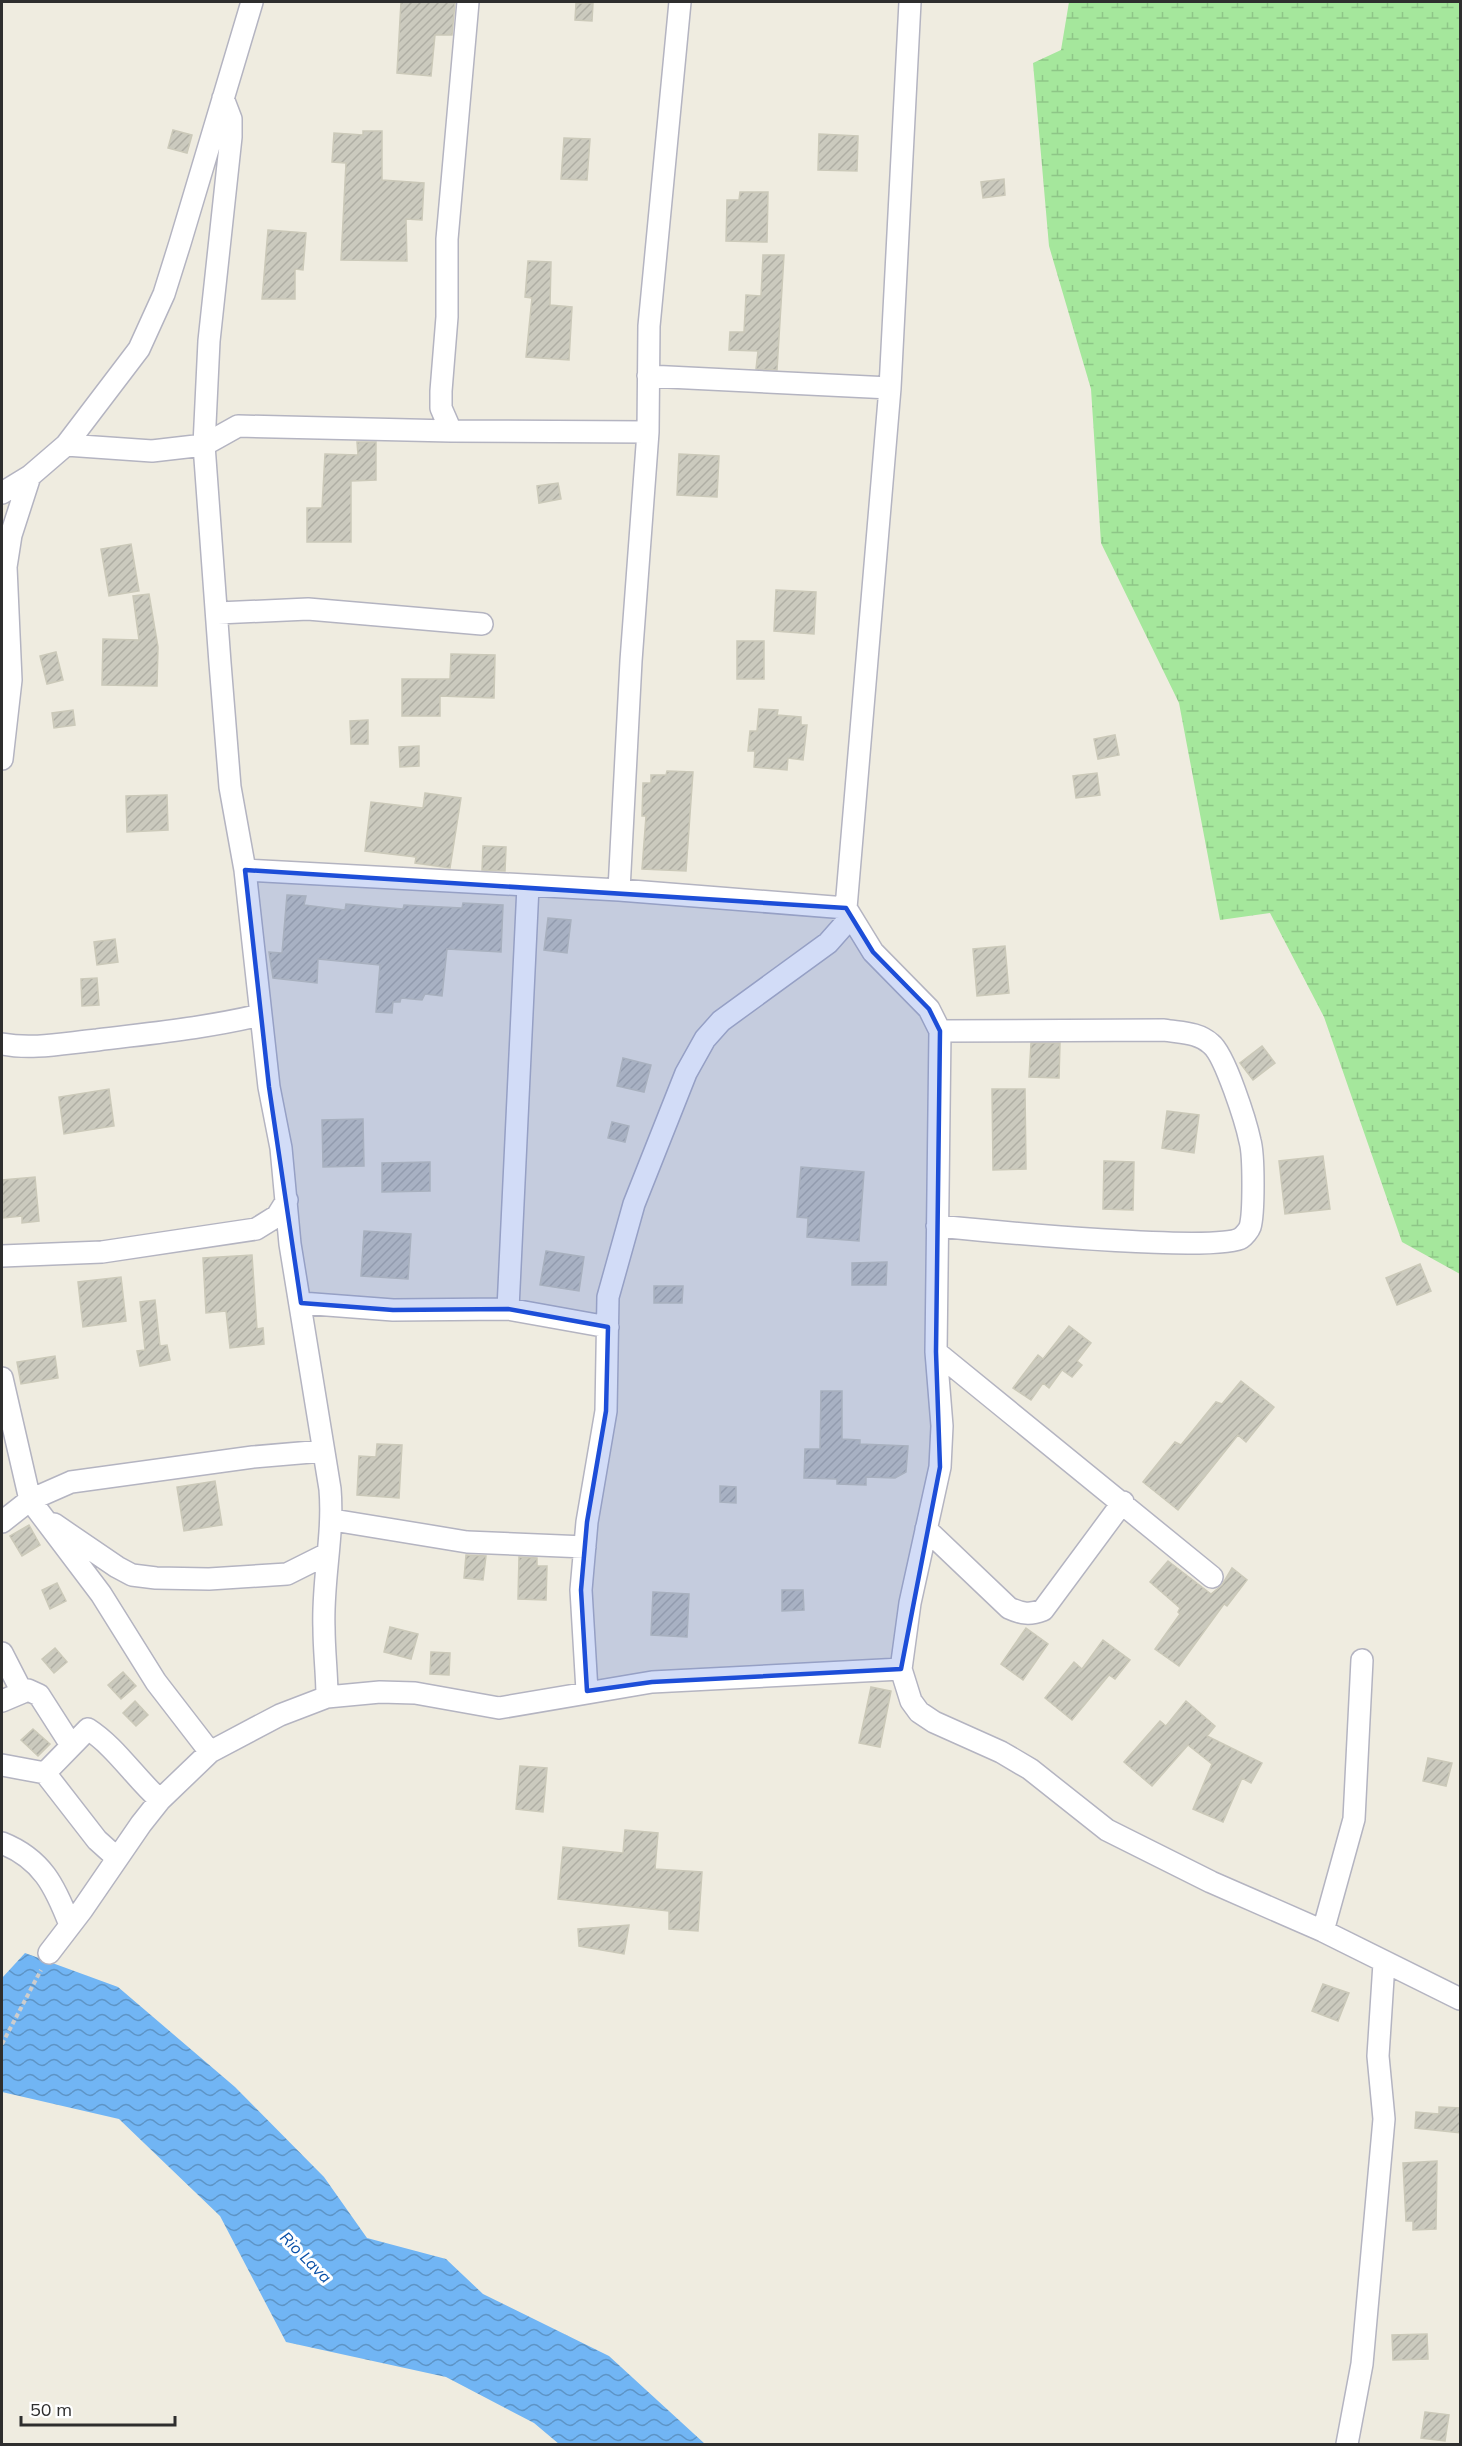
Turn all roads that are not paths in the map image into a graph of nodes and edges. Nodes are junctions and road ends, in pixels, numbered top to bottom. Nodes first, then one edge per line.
1 (252, 2) edge
2 (468, 2) edge
3 (680, 2) edge
4 (910, 2) edge
5 (223, 98) junction
6 (648, 376) junction
7 (890, 388) junction
8 (451, 431) junction
9 (648, 432) junction
10 (66, 445) junction
11 (204, 445) junction
12 (30, 476) junction
13 (2, 493) edge
14 (218, 613) junction
15 (482, 624) dead end
16 (2, 759) edge
17 (245, 870) junction
18 (528, 886) junction
19 (619, 890) junction
20 (848, 912) junction
21 (260, 1015) junction
22 (940, 1031) junction
23 (2, 1044) edge
24 (287, 1200) junction
25 (937, 1226) junction
26 (2, 1256) edge
27 (301, 1303) junction
28 (508, 1309) junction
29 (608, 1327) junction
30 (936, 1352) junction
31 (2, 1378) edge
32 (6, 1422) edge
33 (323, 1451) junction
34 (30, 1500) junction
35 (1123, 1502) junction
36 (45, 1520) junction
37 (333, 1520) junction
38 (2, 1522) edge
39 (926, 1529) junction
40 (585, 1547) junction
41 (327, 1554) junction
42 (1212, 1577) dead end
43 (2, 1653) edge
44 (1362, 1660) dead end
45 (901, 1669) junction
46 (587, 1691) junction
47 (22, 1692) junction
48 (327, 1697) junction
49 (2, 1701) edge
50 (70, 1745) junction
51 (210, 1752) junction
52 (2, 1765) edge
53 (45, 1773) junction
54 (160, 1800) junction
55 (2, 1844) edge
56 (117, 1858) junction
57 (70, 1925) junction
58 (1323, 1931) junction
59 (49, 1953) road end
60 (1384, 1962) junction
61 (1461, 2000) edge
62 (1347, 2445) edge

1 - 5 street
2 - 8 street
3 - 6 street
4 - 7 street
5 - 10 street
5 - 11 street
6 - 7 street
6 - 9 street
7 - 20 street
8 - 9 street
8 - 11 street
9 - 19 street
10 - 11 street
10 - 12 street
11 - 14 street
12 - 13 street
12 - 16 street
14 - 15 street
14 - 17 street
17 - 18 street
17 - 21 street
18 - 19 street
18 - 28 street
19 - 20 street
20 - 22 street
20 - 29 street
21 - 23 street
21 - 24 street
22 - 25 street
22 - 25 street
24 - 26 street
24 - 27 street
25 - 30 street
27 - 28 street
27 - 33 street
28 - 29 street
29 - 40 street
30 - 35 street
30 - 39 street
31 - 32 street
32 - 34 street
33 - 34 street
33 - 37 street
34 - 36 street
34 - 38 street
35 - 39 street
35 - 42 street
36 - 41 street
36 - 51 street
37 - 40 street
37 - 41 street
39 - 45 street
40 - 46 street
41 - 48 street
43 - 47 street
44 - 58 street
45 - 46 street
45 - 58 street
46 - 48 street
47 - 49 street
47 - 50 street
48 - 51 street
50 - 53 street
50 - 54 street
51 - 54 street
52 - 53 street
53 - 56 street
54 - 56 street
55 - 57 street
56 - 57 street
57 - 59 street
58 - 60 street
60 - 61 street
60 - 62 street

